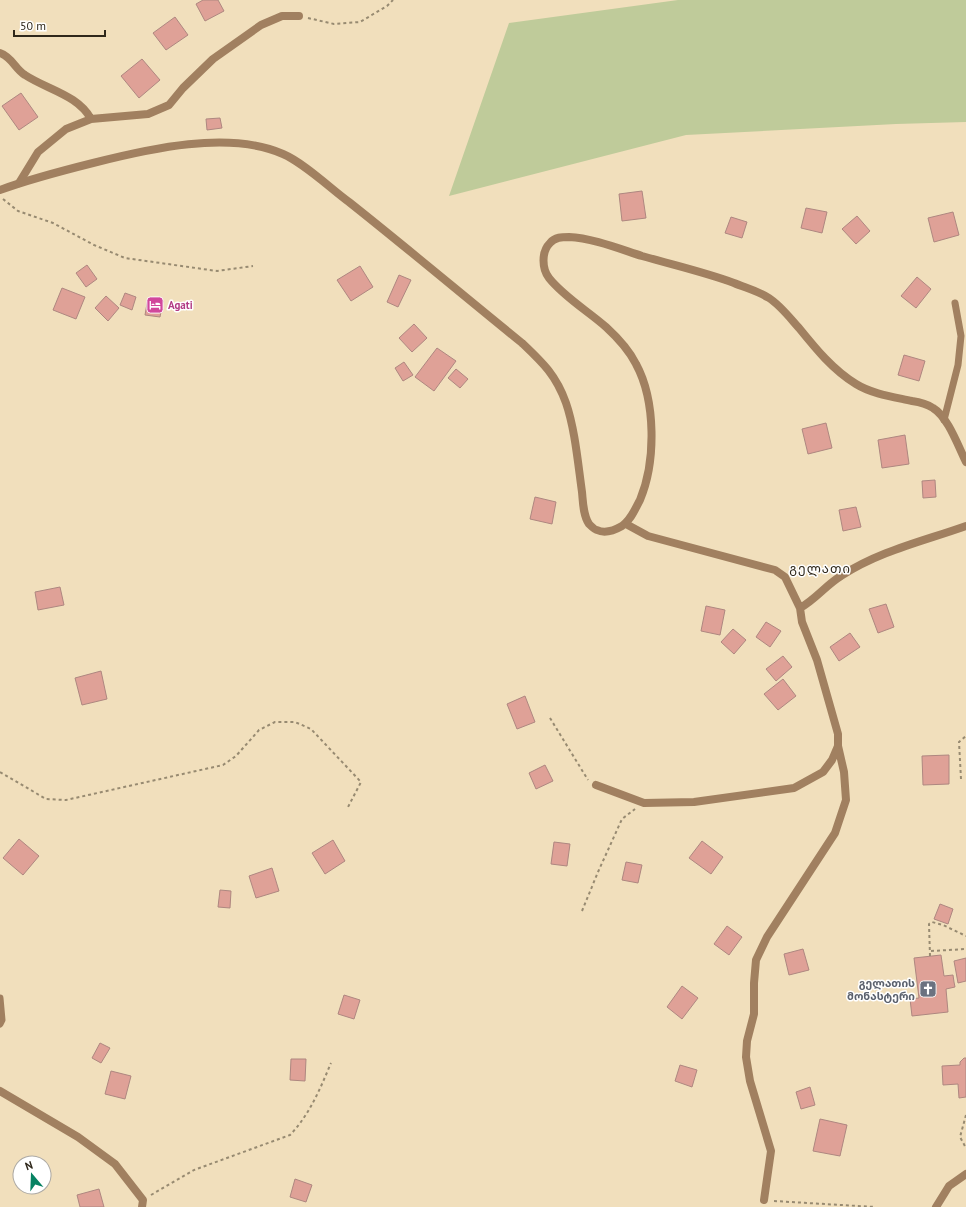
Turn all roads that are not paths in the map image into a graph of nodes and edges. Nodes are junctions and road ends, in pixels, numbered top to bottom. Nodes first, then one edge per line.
1 (299, 16) road end
2 (0, 53) edge
3 (91, 119) junction
4 (19, 183) junction
5 (0, 190) edge
6 (955, 303) dead end
7 (944, 420) junction
8 (966, 462) edge
9 (626, 524) junction
10 (966, 526) edge
11 (800, 608) junction
12 (838, 746) junction
13 (596, 785) road end
14 (0, 998) edge
15 (0, 1024) edge
16 (0, 1091) edge
17 (966, 1174) edge
18 (764, 1200) road end
19 (142, 1204) edge
20 (936, 1207) edge

1 - 3 street
2 - 3 street
3 - 4 street
4 - 5 street
4 - 9 street
6 - 7 lane
7 - 8 street
7 - 9 street
9 - 11 street
10 - 11 street
11 - 12 street
12 - 13 street
12 - 18 street
14 - 15 lane
16 - 19 street
17 - 20 street

